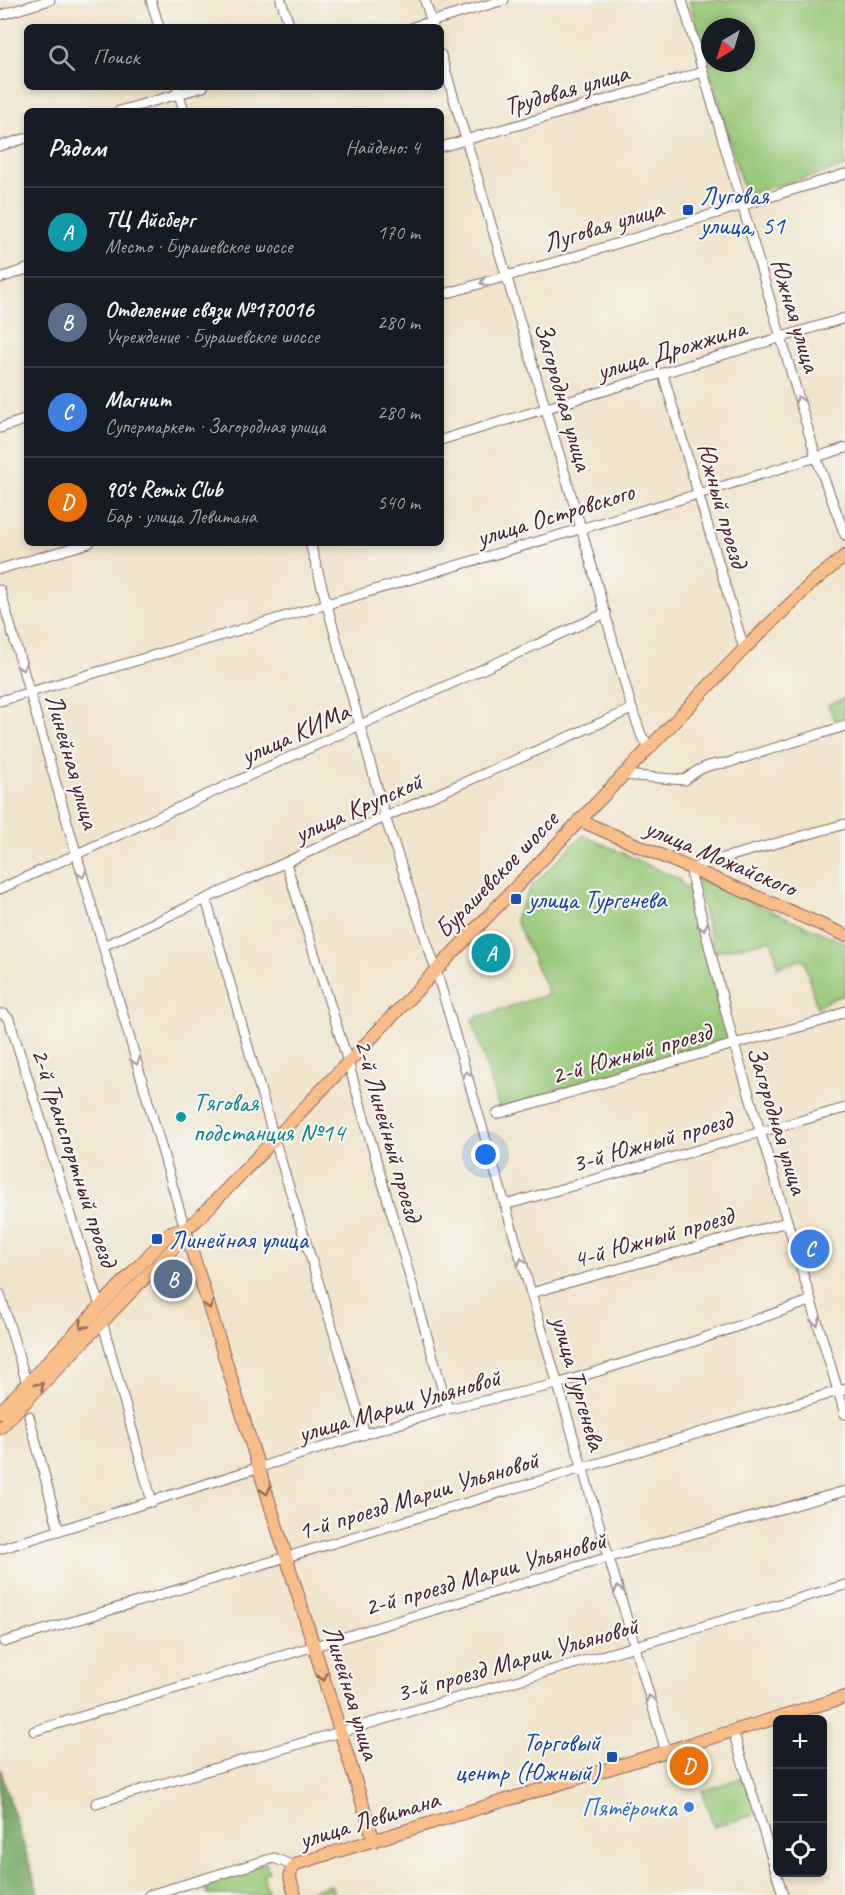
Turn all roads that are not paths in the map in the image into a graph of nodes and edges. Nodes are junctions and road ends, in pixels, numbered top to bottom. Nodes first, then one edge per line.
1 (50, 0) edge
2 (151, 0) edge
3 (281, 0) edge
4 (425, 0) edge
5 (504, 0) edge
6 (682, 0) edge
7 (0, 15) edge
8 (158, 24) edge
9 (289, 24) edge
10 (432, 24) edge
11 (444, 65) edge
12 (701, 65) edge
13 (703, 72) joint
14 (178, 90) edge
15 (127, 108) edge
16 (183, 108) edge
17 (24, 139) edge
18 (466, 140) junction
19 (0, 146) edge
20 (444, 146) edge
21 (845, 174) edge
22 (741, 204) junction
23 (24, 270) edge
24 (507, 275) junction
25 (0, 278) edge
26 (444, 294) edge
27 (845, 318) edge
28 (781, 337) junction
29 (663, 374) junction
30 (546, 409) junction
31 (24, 420) edge
32 (0, 428) edge
33 (444, 439) edge
34 (845, 448) edge
35 (816, 457) junction
36 (698, 494) junction
37 (581, 528) junction
38 (845, 535) edge
39 (79, 546) edge
40 (311, 546) edge
41 (845, 556) edge
42 (0, 569) edge
43 (0, 590) edge
44 (327, 604) junction
45 (606, 614) junction
46 (744, 649) junction
47 (30, 692) junction
48 (0, 701) edge
49 (632, 709) junction
50 (360, 726) junction
51 (845, 726) edge
52 (650, 746) junction
53 (622, 775) junction
54 (385, 817) junction
55 (579, 820) junction
56 (845, 824) edge
57 (76, 853) junction
58 (286, 863) junction
59 (691, 870) junction
60 (0, 889) edge
61 (206, 899) junction
62 (845, 935) edge
63 (103, 946) junction
64 (436, 970) junction
65 (845, 1011) edge
66 (0, 1014) edge
67 (734, 1044) junction
68 (348, 1062) junction
69 (845, 1108) edge
70 (498, 1114) dead end
71 (760, 1132) junction
72 (274, 1138) junction
73 (505, 1205) junction
74 (787, 1222) junction
75 (185, 1229) junction
76 (531, 1293) junction
77 (0, 1294) edge
78 (810, 1301) junction
79 (102, 1306) junction
80 (100, 1324) junction
81 (27, 1384) junction
82 (557, 1384) junction
83 (841, 1390) edge
84 (448, 1409) junction
85 (0, 1412) edge
86 (845, 1414) edge
87 (29, 1416) dead end
88 (0, 1428) edge
89 (365, 1434) junction
90 (582, 1467) junction
91 (258, 1468) junction
92 (845, 1491) edge
93 (152, 1502) junction
94 (59, 1531) junction
95 (0, 1549) edge
96 (286, 1557) junction
97 (608, 1558) junction
98 (845, 1585) edge
99 (3, 1642) dead end
100 (314, 1645) junction
101 (634, 1647) junction
102 (845, 1697) edge
103 (34, 1731) dead end
104 (733, 1731) junction
105 (340, 1732) junction
106 (666, 1752) junction
107 (96, 1803) dead end
108 (374, 1841) junction
109 (294, 1866) junction
110 (149, 1895) edge
111 (295, 1895) edge
112 (783, 1895) edge

1 - 7 street
2 - 8 street
3 - 9 street
4 - 10 street
5 - 10 street
6 - 12 street, Южная улица
11 - 18 street, Загородная улица
13 - 18 street, Трудовая улица
13 - 22 street, Южная улица
14 - 15 street
14 - 16 street
17 - 19 street
18 - 20 street, Трудовая улица
18 - 24 street, Загородная улица
21 - 22 street, Луговая улица
22 - 24 street, Луговая улица
22 - 28 street, Южная улица
23 - 25 street
24 -> 26 street, Луговая улица
24 - 30 street, Загородная улица
27 - 28 street, улица Дрожжина
28 - 29 street, улица Дрожжина
35 -> 28 street, Южная улица
29 - 30 street, улица Дрожжина
29 - 36 street, Южный проезд
30 - 33 street, улица Дрожжина
30 - 37 street, Загородная улица
31 - 32 street
34 - 35 street, улица Островского
35 - 36 street, улица Островского
35 - 38 street, Южная улица
36 - 37 street, улица Островского
36 - 46 street, Южный проезд
37 - 44 street, улица Островского
37 - 45 street, Загородная улица
39 - 42 street
40 - 44 street, улица Тургенева
41 - 46 main road, Бурашевское шоссе
43 -> 47 street, Линейная улица
44 - 47 street, улица Островского
44 - 50 street, улица Тургенева
45 - 49 street, Загородная улица
45 - 50 street, улица КИМа
46 - 52 main road, Бурашевское шоссе
47 - 48 street, улица Островского
47 - 57 street, Линейная улица
49 - 52 street, Загородная улица
49 - 54 street, улица Крупской
50 - 54 street, улица Тургенева
50 - 57 street, улица КИМа
51 - 53 street
52 - 53 main road, Бурашевское шоссе
53 - 55 main road, Бурашевское шоссе
54 - 58 street, улица Крупской
54 - 64 street, улица Тургенева
55 - 59 main road, улица Можайского
55 - 64 main road, Бурашевское шоссе
56 - 59 street
57 - 60 street, улица КИМа
57 -> 63 street, Линейная улица
58 - 61 street, улица Крупской
58 - 68 street, 2-й Линейный проезд
59 - 62 main road, улица Можайского
59 -> 67 street, Загородная улица
61 - 63 street, улица Крупской
61 - 72 street
63 -> 75 street, Линейная улица
64 - 68 main road, Бурашевское шоссе
73 -> 64 street, улица Тургенева
65 - 67 street, 2-й Южный проезд
66 - 79 street, 2-й Транспортный проезд
67 - 70 street, 2-й Южный проезд
67 - 71 street, Загородная улица
68 - 72 main road, Бурашевское шоссе
68 - 84 street, 2-й Линейный проезд
69 - 71 street, 3-й Южный проезд
71 - 73 street, 3-й Южный проезд
71 - 74 street, Загородная улица
72 - 75 main road, Бурашевское шоссе
72 - 89 street
76 -> 73 street, улица Тургенева
74 - 76 street, 4-й Южный проезд
74 - 78 street, Загородная улица
75 - 79 main road, Бурашевское шоссе
75 - 80 main road, Бурашевское шоссе
75 -> 91 main road, Линейная улица
76 - 82 street, улица Тургенева
77 - 81 street
78 - 82 street, улица Марии Ульяновой
78 -> 83 street, Загородная улица
79 -> 81 main road, Бурашевское шоссе
88 -> 80 main road, Бурашевское шоссе
80 - 93 street
81 - 85 main road, Бурашевское шоссе
82 - 84 street, улица Марии Ульяновой
82 - 90 street, улица Тургенева
83 - 86 street, Загородная улица
83 - 90 street, 1-й проезд Марии Ульяновой
84 - 89 street, улица Марии Ульяновой
87 - 94 street
89 - 91 street, улица Марии Ульяновой
90 - 96 street, 1-й проезд Марии Ульяновой
90 - 97 street, улица Тургенева
91 - 93 street, улица Марии Ульяновой
91 -> 96 main road, Линейная улица
92 - 97 street, 2-й проезд Марии Ульяновой
93 - 94 street, улица Марии Ульяновой
94 - 95 street, улица Марии Ульяновой
96 - 99 street, 1-й проезд Марии Ульяновой
96 - 100 main road, Линейная улица
97 - 100 street, 2-й проезд Марии Ульяновой
101 -> 97 street, улица Тургенева
98 - 101 street, 3-й проезд Марии Ульяновой
100 - 103 street, 2-й проезд Марии Ульяновой
100 -> 105 main road, Линейная улица
101 - 105 street, 3-й проезд Марии Ульяновой
106 -> 101 street, улица Тургенева
102 - 104 main road, улица Левитана
104 - 106 main road, улица Левитана
104 - 112 street
105 - 107 street, 3-й проезд Марии Ульяновой
105 - 108 main road, Линейная улица
106 - 108 main road, улица Левитана
108 - 109 main road, улица Левитана
109 - 110 street, улица Левитана
109 - 111 main road

